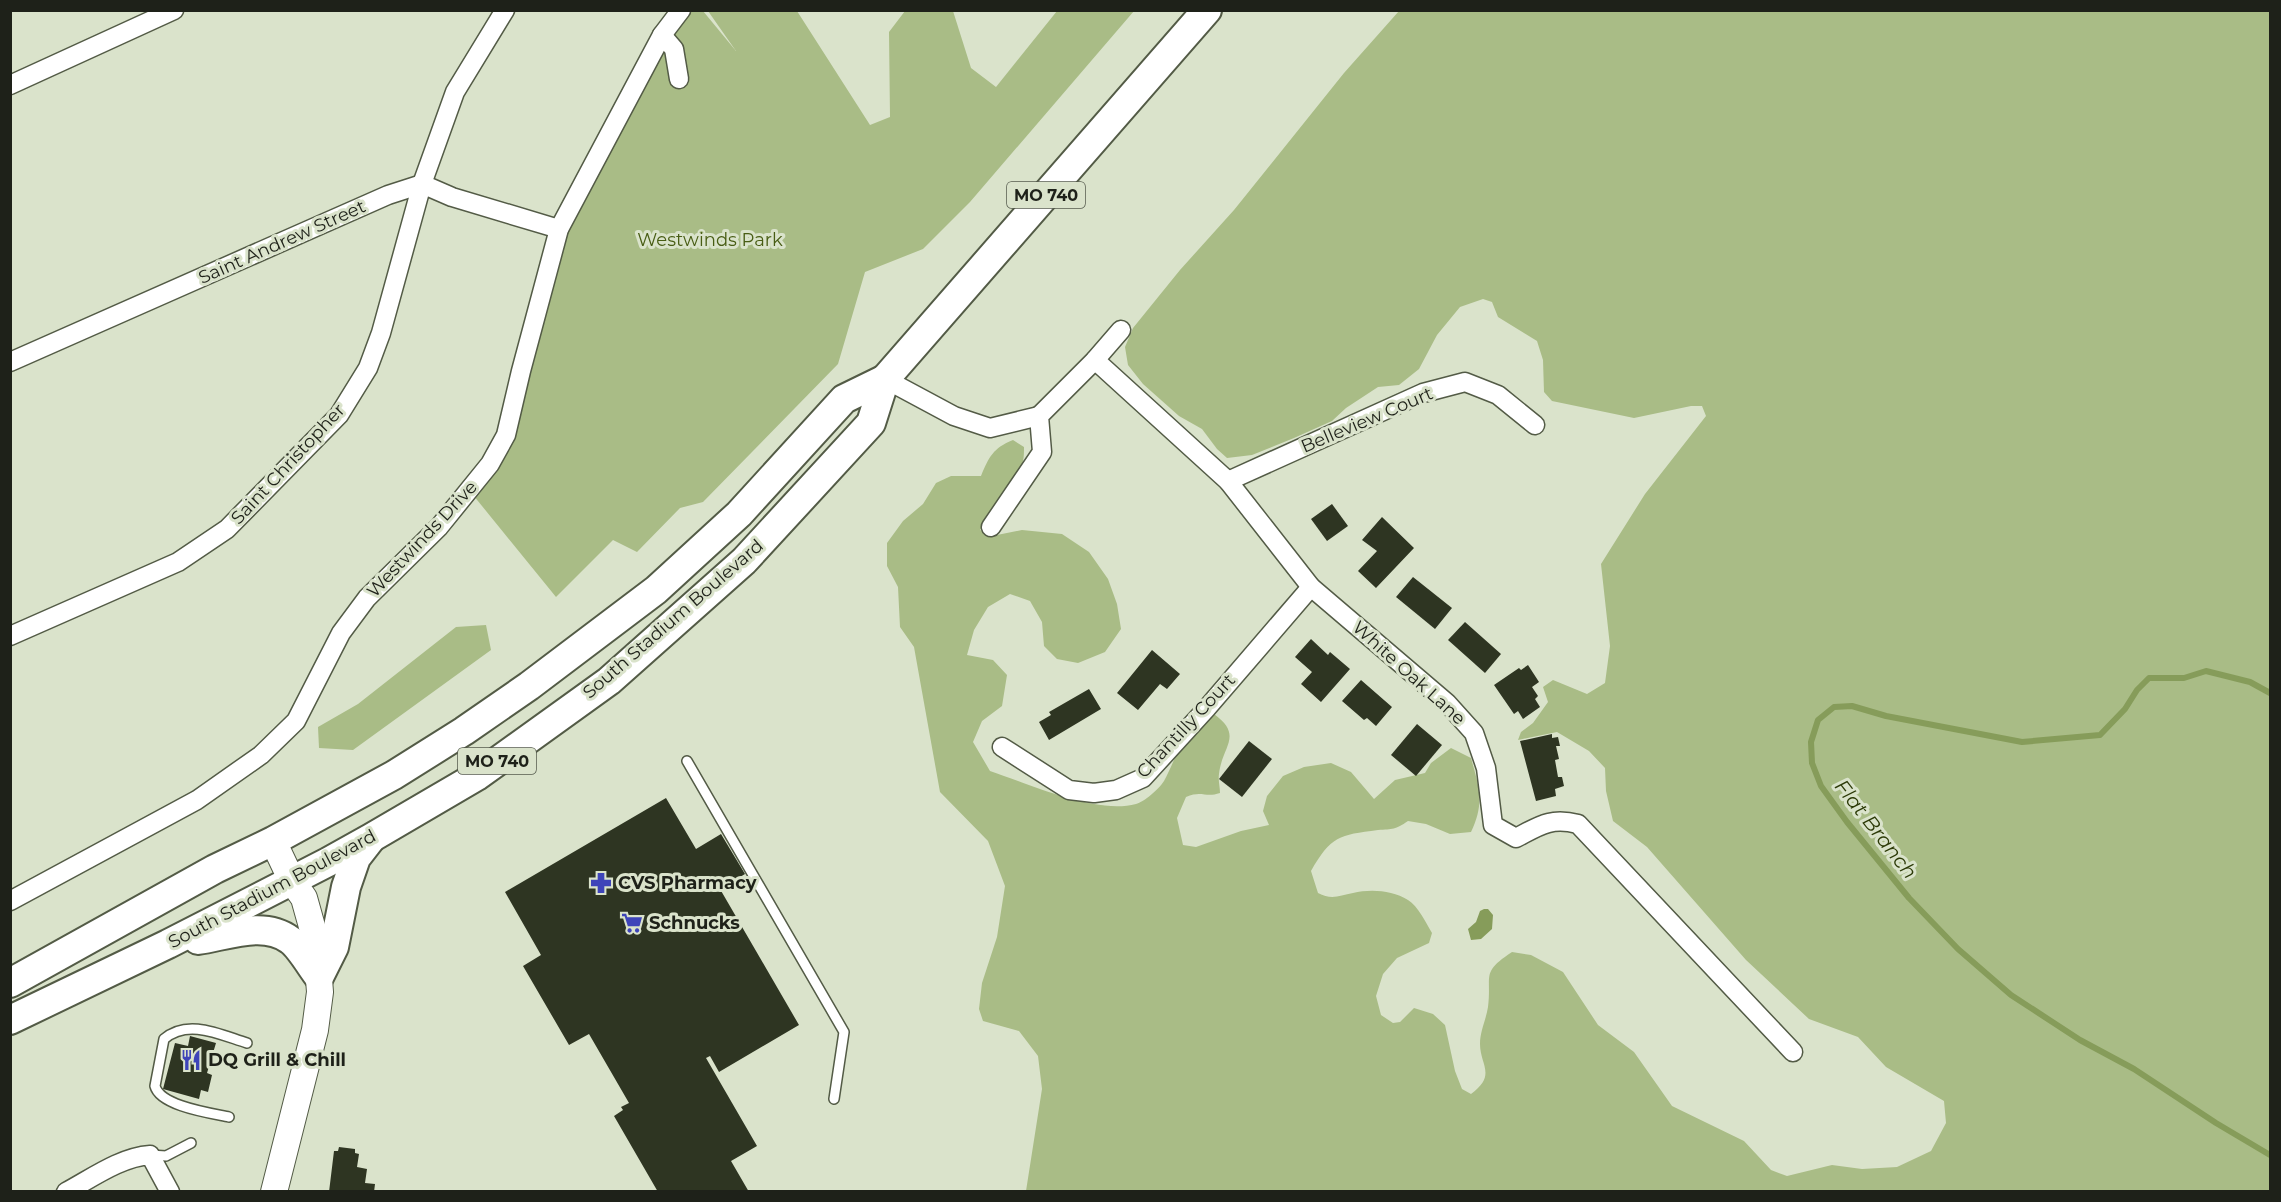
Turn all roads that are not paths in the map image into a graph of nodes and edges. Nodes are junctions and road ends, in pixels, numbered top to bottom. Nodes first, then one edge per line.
1 (174, 10) edge
2 (505, 10) edge
3 (681, 10) edge
4 (1207, 10) edge
5 (662, 35) junction
6 (679, 79) dead end
7 (10, 85) edge
8 (422, 184) junction
9 (559, 229) junction
10 (1121, 330) dead end
11 (1095, 360) junction
12 (10, 362) edge
13 (885, 379) junction
14 (1039, 416) junction
15 (1535, 425) dead end
16 (1228, 481) junction
17 (991, 526) dead end
18 (1311, 587) junction
19 (10, 636) edge
20 (1002, 747) dead end
21 (687, 761) dead end
22 (371, 838) junction
23 (273, 841) junction
24 (292, 881) junction
25 (10, 901) edge
26 (168, 944) junction
27 (319, 977) junction
28 (10, 983) edge
29 (10, 1020) edge
30 (247, 1043) dead end
31 (1793, 1052) dead end
32 (834, 1099) dead end
33 (229, 1117) dead end
34 (191, 1143) dead end
35 (150, 1155) junction
36 (66, 1191) edge
37 (170, 1191) edge
38 (274, 1191) edge

1 - 7 street
2 - 8 street, Saint Christopher
3 - 5 street, Westwinds Drive
4 - 13 main road, South Stadium Boulevard / MO 740
5 - 6 street
5 - 9 street, Westwinds Drive
8 - 9 street
8 - 12 street, Saint Andrew Street
8 - 19 street, Saint Christopher
9 - 25 street, Westwinds Drive
10 - 11 street
11 - 14 street
11 - 16 street, White Oak Lane
13 - 14 street
13 - 22 main road, South Stadium Boulevard / MO 740
13 - 23 main road, MO 740
14 - 17 street
15 - 16 street, Belleview Court
16 - 18 street, White Oak Lane
18 - 20 street, Chantilly Court
18 - 31 street, White Oak Lane
21 - 32 lane
22 - 24 main road, South Stadium Boulevard / MO 740
22 - 27 main road
23 - 24 street
23 - 28 main road, MO 740
24 - 26 main road, South Stadium Boulevard / MO 740
24 - 27 street
26 - 27 main road
26 - 29 main road, South Stadium Boulevard / MO 740
27 - 38 street
30 - 33 lane
34 - 35 lane
35 - 36 street
35 - 37 street

